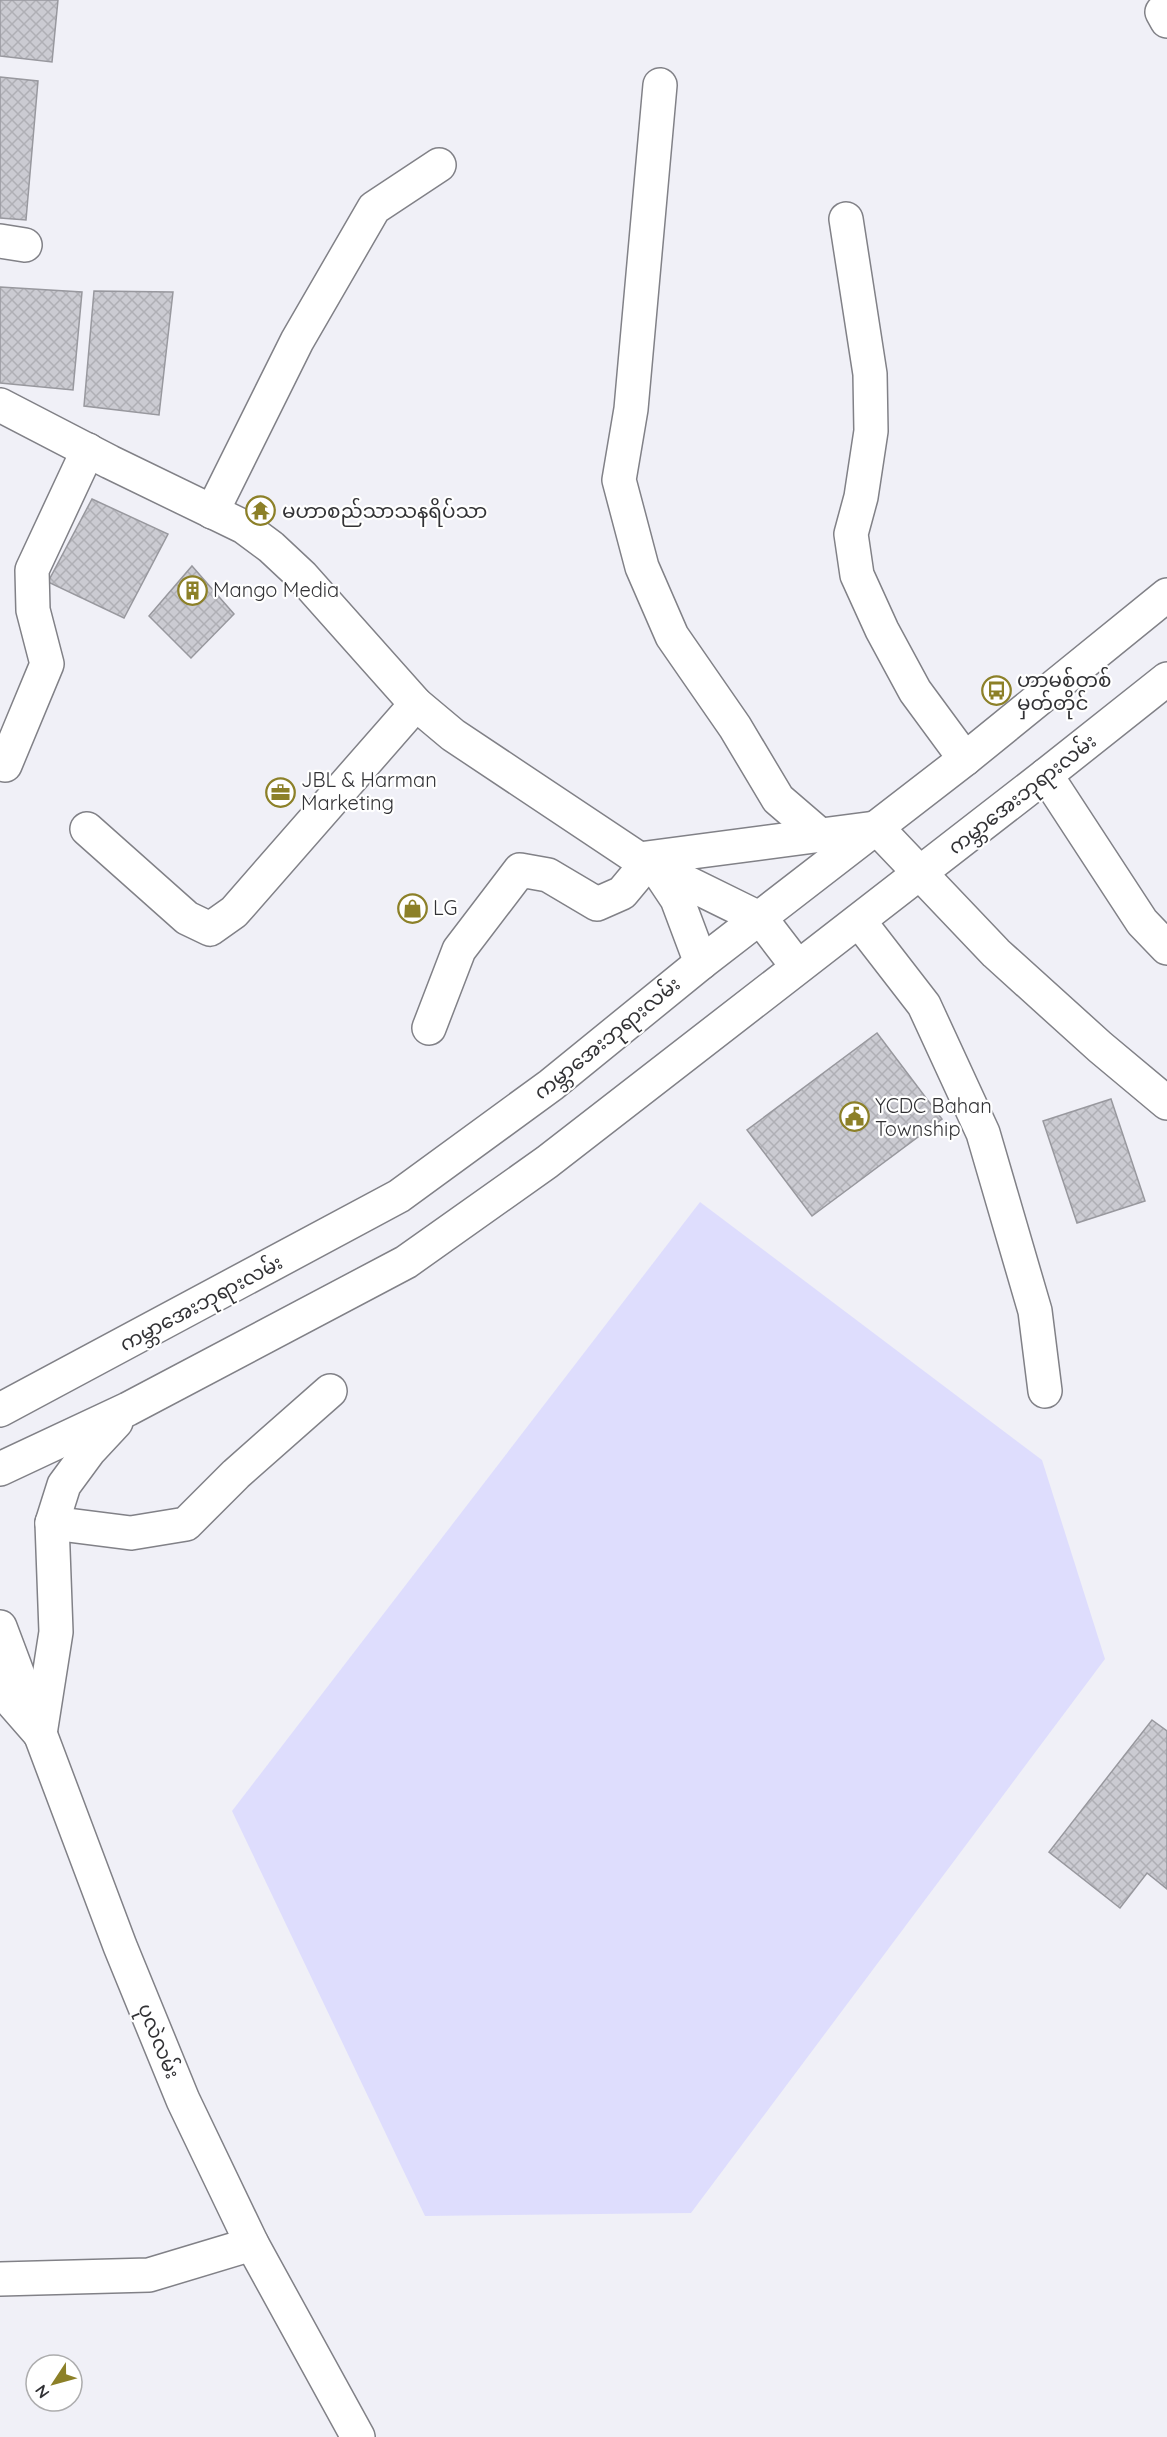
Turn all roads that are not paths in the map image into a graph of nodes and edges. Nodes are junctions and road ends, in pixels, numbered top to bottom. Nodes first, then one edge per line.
1 (660, 85) dead end
2 (438, 165) dead end
3 (846, 219) dead end
4 (0, 405) edge
5 (88, 450) junction
6 (212, 512) junction
7 (1167, 595) edge
8 (1167, 679) edge
9 (416, 704) junction
10 (965, 759) junction
11 (5, 765) dead end
12 (1046, 776) junction
13 (877, 828) junction
14 (87, 829) dead end
15 (821, 836) junction
16 (647, 863) junction
17 (919, 874) junction
18 (761, 919) junction
19 (859, 921) junction
20 (1167, 948) edge
21 (701, 963) junction
22 (797, 966) junction
23 (429, 1028) dead end
24 (1167, 1103) edge
25 (92, 1362) junction
26 (330, 1391) dead end
27 (1045, 1391) dead end
28 (0, 1395) edge
29 (128, 1409) junction
30 (0, 1410) edge
31 (0, 1469) edge
32 (52, 1523) junction
33 (0, 1626) edge
34 (0, 1688) edge
35 (40, 1734) junction
36 (252, 2244) junction
37 (0, 2279) edge
38 (358, 2437) edge

1 - 15 street
2 - 6 street
3 - 10 street
4 - 5 street
5 - 6 street
5 - 11 street
6 - 9 street
7 - 10 street, ကမ္ဘာအေးဘုရားလမ်း
8 - 12 street, ကမ္ဘာအေးဘုရားလမ်း
9 - 14 street
9 - 16 street
10 - 13 street, ကမ္ဘာအေးဘုရားလမ်း
12 - 17 street, ကမ္ဘာအေးဘုရားလမ်း
12 - 20 street
13 - 15 street
13 - 17 street
13 - 18 street, ကမ္ဘာအေးဘုရားလမ်း
15 - 16 street
16 - 18 street
16 - 21 street
16 - 23 street
17 - 19 street, ကမ္ဘာအေးဘုရားလမ်း
17 - 24 street
18 - 21 street, ကမ္ဘာအေးဘုရားလမ်း
18 - 22 street
19 - 22 street, ကမ္ဘာအေးဘုရားလမ်း
19 - 27 street
21 - 25 street, ကမ္ဘာအေးဘုရားလမ်း
22 - 29 street, ကမ္ဘာအေးဘုရားလမ်း
25 - 28 street
25 - 30 street, ကမ္ဘာအေးဘုရားလမ်း
26 - 32 street
29 - 31 street, ကမ္ဘာအေးဘုရားလမ်း
29 - 32 street
32 - 35 street
33 - 35 street, ပုလဲလမ်း
34 - 35 street
35 - 36 street, ပုလဲလမ်း
36 - 37 street
36 - 38 street, ပုလဲလမ်း

